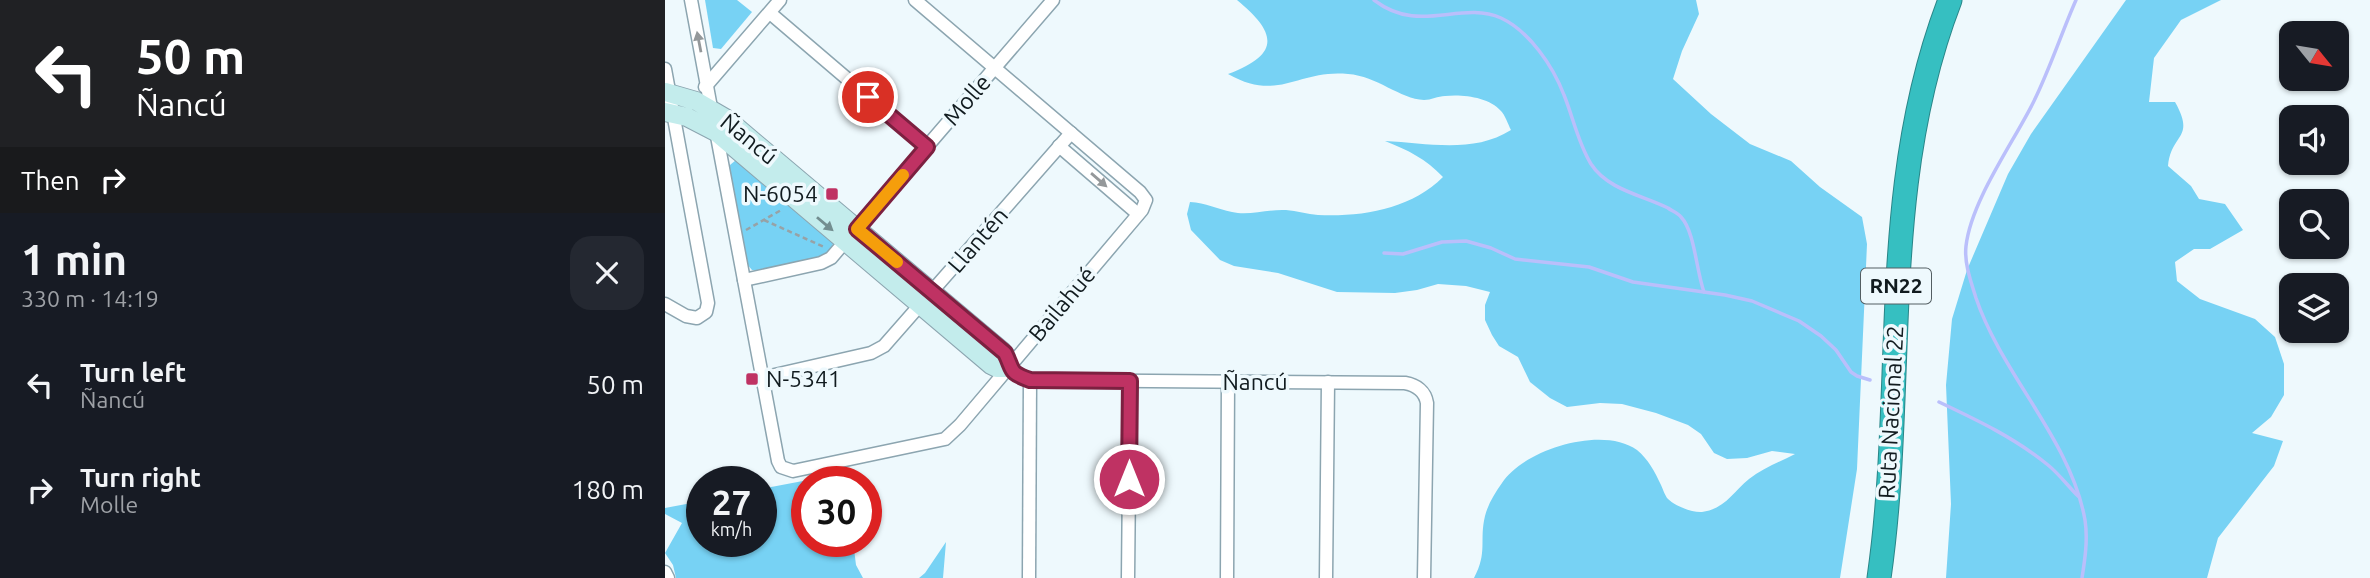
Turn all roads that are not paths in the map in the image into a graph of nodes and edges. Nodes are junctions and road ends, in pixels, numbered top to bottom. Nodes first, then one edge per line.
1 (691, 0) edge
2 (780, 0) edge
3 (915, 0) edge
4 (1053, 0) edge
5 (1950, 0) edge
6 (769, 13) junction
7 (995, 68) junction
8 (665, 69) edge
9 (707, 85) junction
10 (667, 92) edge
11 (704, 105) junction
12 (675, 114) edge
13 (716, 132) junction
14 (1071, 133) junction
15 (1059, 146) junction
16 (927, 147) junction
17 (1138, 214) junction
18 (851, 235) junction
19 (744, 280) junction
20 (927, 299) junction
21 (665, 304) edge
22 (1009, 368) junction
23 (762, 378) junction
24 (1030, 380) junction
25 (1130, 381) junction
26 (1228, 382) junction
27 (1328, 382) junction
28 (665, 572) edge
29 (668, 578) edge
30 (1029, 578) edge
31 (1128, 578) edge
32 (1227, 578) edge
33 (1326, 578) edge
34 (1424, 578) edge
35 (1879, 578) edge

9 -> 1 street
2 - 6 street
3 - 7 street
4 - 7 street, Molle
5 - 35 highway, Ruta Nacional 22 / RN22
6 - 9 street
6 - 16 street
7 - 14 street
7 - 16 street, Molle
8 - 10 street
9 - 11 street
10 - 11 street, Ñancú
10 - 12 street
11 - 12 street
11 - 13 street
11 - 18 street, Ñancú
12 - 13 street, Ñancú
12 - 21 street
13 -> 18 street, Ñancú
13 - 19 street
14 - 15 street, Llantén
14 - 17 street, Bailahué
15 -> 17 street
15 - 20 street, Llantén
16 - 18 street, Molle
17 - 22 street, Bailahué
18 - 19 street, Molle
18 - 20 street, Ñancú
19 - 23 street
20 - 22 street, Ñancú
20 - 23 street, Llantén
22 - 23 street, Bailahué
22 - 24 street, Ñancú
24 - 25 street, Ñancú
24 - 30 street
25 - 26 street, Ñancú
25 - 31 street
26 - 27 street, Ñancú
26 - 32 street
27 - 33 street
27 - 34 street, Ñancú
28 - 29 street

